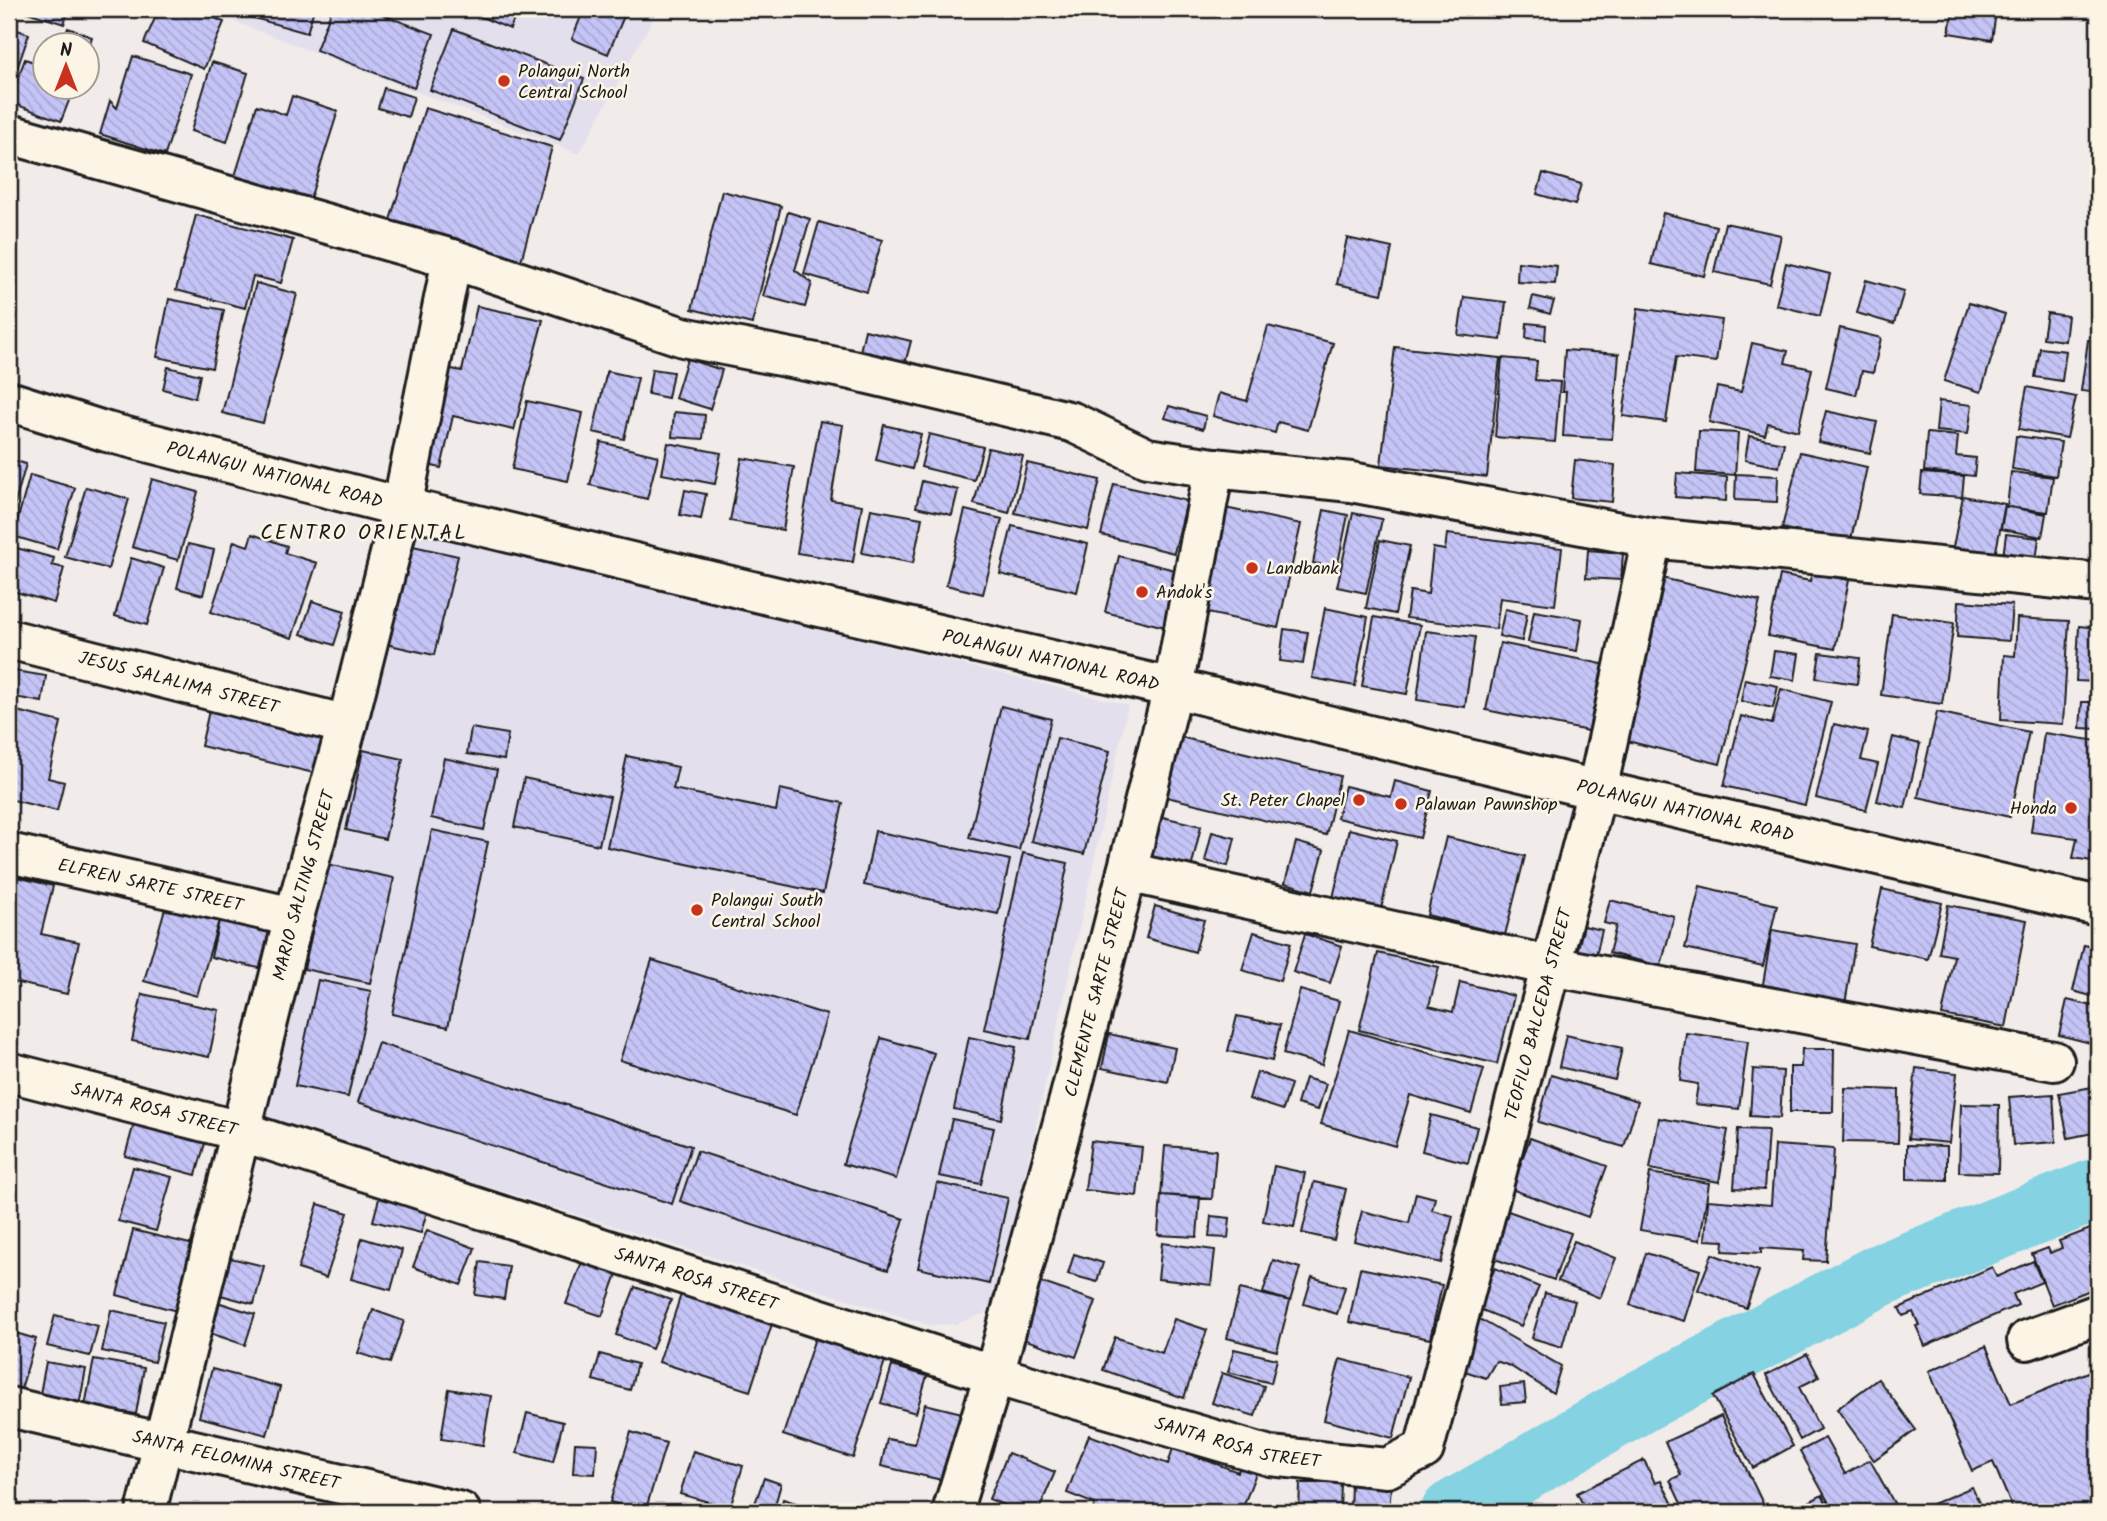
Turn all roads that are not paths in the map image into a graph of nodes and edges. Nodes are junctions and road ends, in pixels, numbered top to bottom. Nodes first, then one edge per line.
1 (9, 134) edge
2 (452, 259) junction
3 (9, 401) edge
4 (1214, 468) junction
5 (402, 507) junction
6 (1652, 538) junction
7 (2098, 583) edge
8 (9, 639) edge
9 (1173, 688) junction
10 (347, 725) junction
11 (1597, 790) junction
12 (9, 853) edge
13 (1127, 872) junction
14 (2098, 906) edge
15 (294, 917) junction
16 (1551, 966) junction
17 (2054, 1061) dead end
18 (9, 1072) edge
19 (240, 1131) junction
20 (2098, 1314) edge
21 (2027, 1340) dead end
22 (994, 1375) junction
23 (9, 1407) edge
24 (165, 1443) junction
25 (1387, 1468) joint
26 (146, 1512) edge
27 (461, 1512) edge
28 (953, 1512) edge

1 - 2 street
2 - 4 street
2 - 5 street, MARIO SALTING STREET
3 - 5 street, POLANGUI NATIONAL ROAD
4 - 6 street
4 - 9 street, CLEMENTE SARTE STREET
5 - 9 street, POLANGUI NATIONAL ROAD
5 - 10 street, MARIO SALTING STREET
6 - 7 street
6 - 11 street, TEOFILO BALCEDA STREET
8 - 10 street, JESUS SALALIMA STREET
9 - 11 street, POLANGUI NATIONAL ROAD
9 - 13 street, CLEMENTE SARTE STREET
10 - 15 street, MARIO SALTING STREET
11 - 14 street, POLANGUI NATIONAL ROAD
11 - 16 street, TEOFILO BALCEDA STREET
12 - 15 street, ELFREN SARTE STREET
13 - 16 street
13 - 22 street, CLEMENTE SARTE STREET
15 - 19 street, MARIO SALTING STREET
16 - 17 street
16 - 25 street, TEOFILO BALCEDA STREET
18 - 19 street, SANTA ROSA STREET
19 - 22 street, SANTA ROSA STREET
19 - 24 street, MARIO SALTING STREET
20 - 21 street
22 - 25 street, SANTA ROSA STREET
22 - 28 street, CLEMENTE SARTE STREET
23 - 24 street, SANTA FELOMINA STREET
24 - 26 street, MARIO SALTING STREET
24 - 27 street, SANTA FELOMINA STREET

